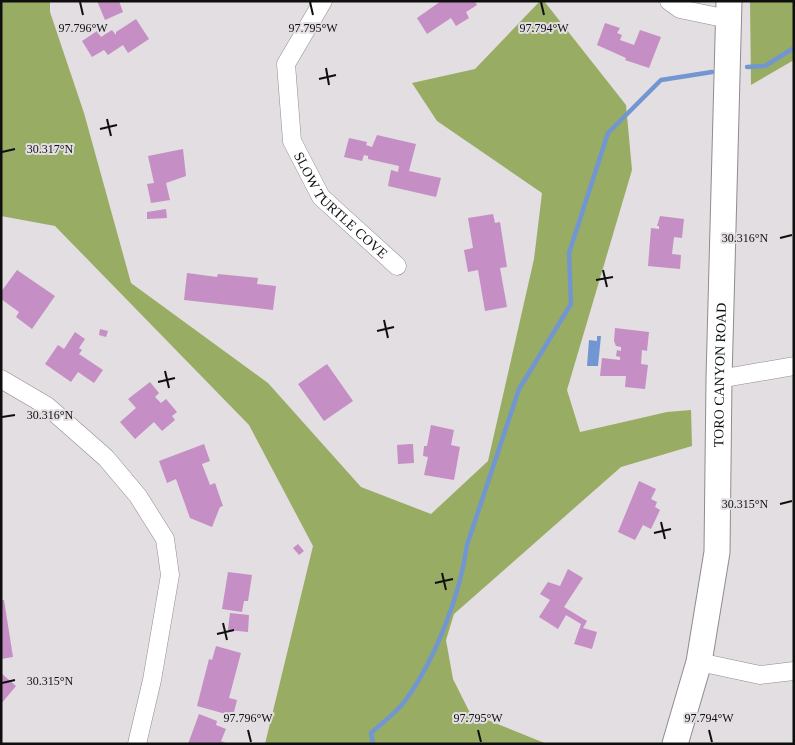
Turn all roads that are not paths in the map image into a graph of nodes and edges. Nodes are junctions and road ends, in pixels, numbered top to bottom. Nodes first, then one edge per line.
1 (323, 1) edge
2 (669, 1) edge
3 (728, 10) edge
4 (397, 266) dead end
5 (794, 366) edge
6 (1, 378) edge
7 (718, 379) junction
8 (699, 662) junction
9 (794, 671) edge
10 (137, 744) edge
11 (675, 744) edge

1 - 4 street, SLOW TURTLE COVE
2 - 3 street
3 - 7 street, TORO CANYON ROAD
5 - 7 street
6 - 10 street
7 - 8 street, TORO CANYON ROAD
8 - 9 street
8 - 11 street, TORO CANYON ROAD

